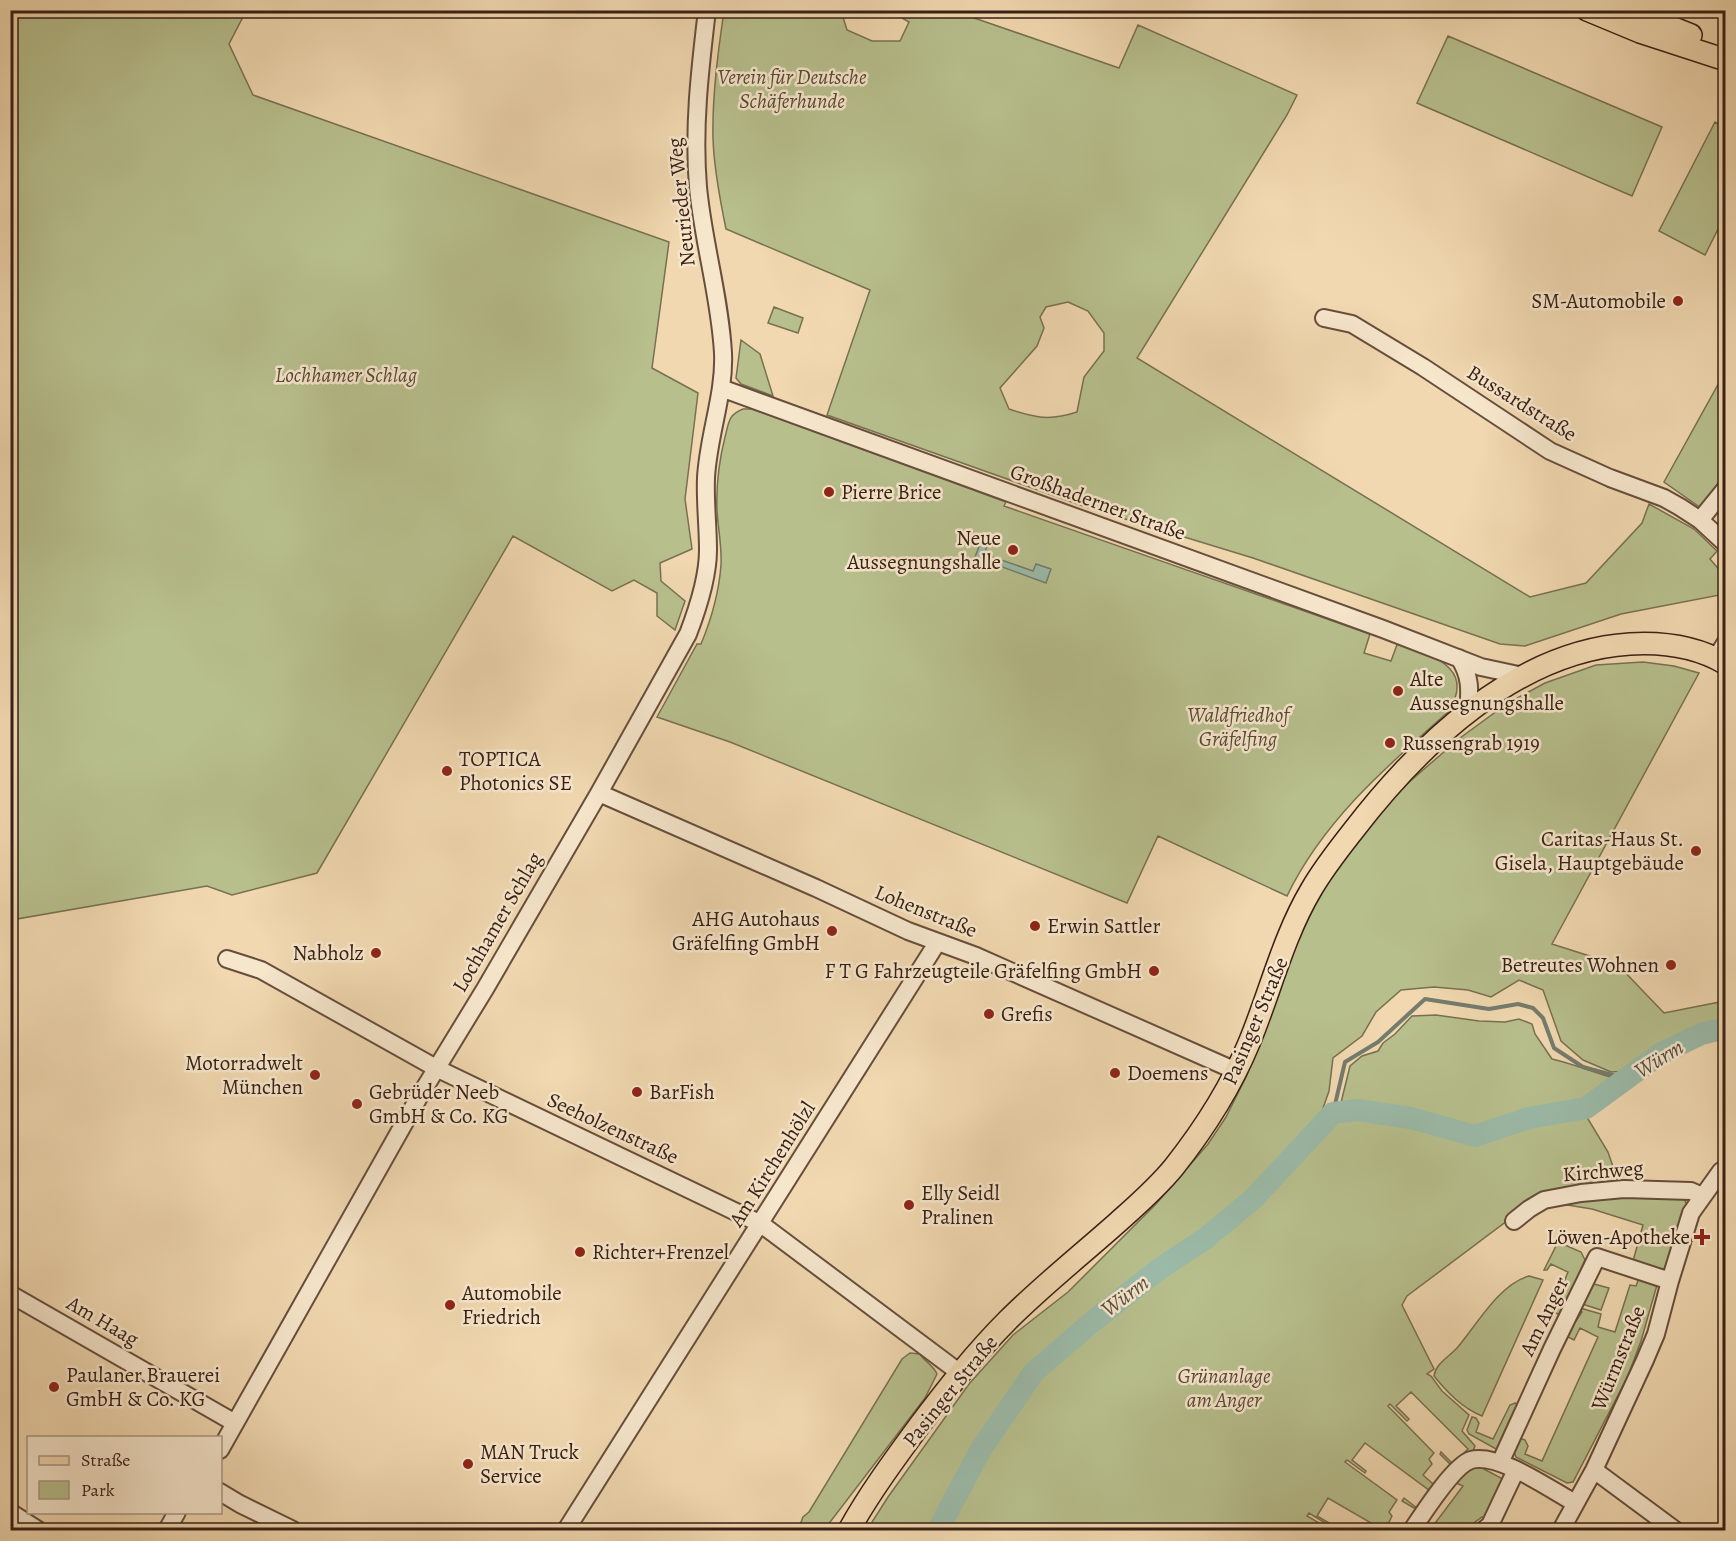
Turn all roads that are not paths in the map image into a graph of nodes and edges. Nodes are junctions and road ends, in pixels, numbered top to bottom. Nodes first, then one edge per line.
1 (707, 10) edge
2 (1587, 10) edge
3 (1629, 10) edge
4 (1725, 48) edge
5 (1725, 60) edge
6 (1324, 318) dead end
7 (721, 388) junction
8 (1725, 488) edge
9 (1700, 520) junction
10 (1725, 544) edge
11 (1722, 654) edge
12 (1458, 658) junction
13 (1523, 676) junction
14 (1468, 711) junction
15 (599, 793) junction
16 (938, 943) junction
17 (227, 958) dead end
18 (436, 1068) junction
19 (1236, 1071) junction
20 (1725, 1169) edge
21 (1702, 1196) junction
22 (1514, 1221) dead end
23 (761, 1224) junction
24 (1670, 1281) junction
25 (10, 1294) edge
26 (960, 1373) junction
27 (235, 1423) junction
28 (222, 1446) edge
29 (1508, 1467) junction
30 (1594, 1470) junction
31 (222, 1493) edge
32 (1575, 1503) junction
33 (10, 1512) edge
34 (176, 1514) edge
35 (38, 1530) edge
36 (167, 1530) edge
37 (293, 1530) edge
38 (566, 1530) edge
39 (849, 1530) edge
40 (1412, 1530) edge
41 (1484, 1530) edge
42 (1561, 1530) edge
43 (1675, 1530) edge

1 - 7 street, Neurieder Weg
2 - 5 main road
3 - 4 main road
6 - 9 street, Bussardstraße
7 - 12 street, Großhaderner Straße
7 - 15 street, Lochhamer Schlag
8 - 9 street
9 - 10 street, Bussardstraße
11 - 13 main road, Pasinger Straße
12 - 13 street, Großhaderner Straße
12 - 14 street
13 - 14 main road, Pasinger Straße
14 - 19 main road, Pasinger Straße
15 - 16 street, Lohenstraße
15 - 18 street, Lochhamer Schlag
16 - 19 street, Lohenstraße
16 - 23 street, Am Kirchenhölzl
17 - 18 street, Seeholzenstraße
18 - 23 street, Seeholzenstraße
18 - 27 street, Lochhamer Schlag
19 - 26 main road, Pasinger Straße
20 - 21 street, Würmstraße
21 - 22 street, Kirchweg
21 - 24 street, Würmstraße
23 - 26 street, Seeholzenstraße
23 - 38 street, Am Kirchenhölzl
24 - 29 street, Am Anger
24 - 30 street, Würmstraße
25 - 27 street, Am Haag
26 - 39 main road, Pasinger Straße
27 - 28 street, Lochhamer Schlag
29 - 32 street
29 - 40 street
29 - 41 street, Am Anger
30 - 32 street, Würmstraße
30 - 43 street
31 - 37 street
32 - 42 street, Würmstraße
33 - 35 street
34 - 36 street

